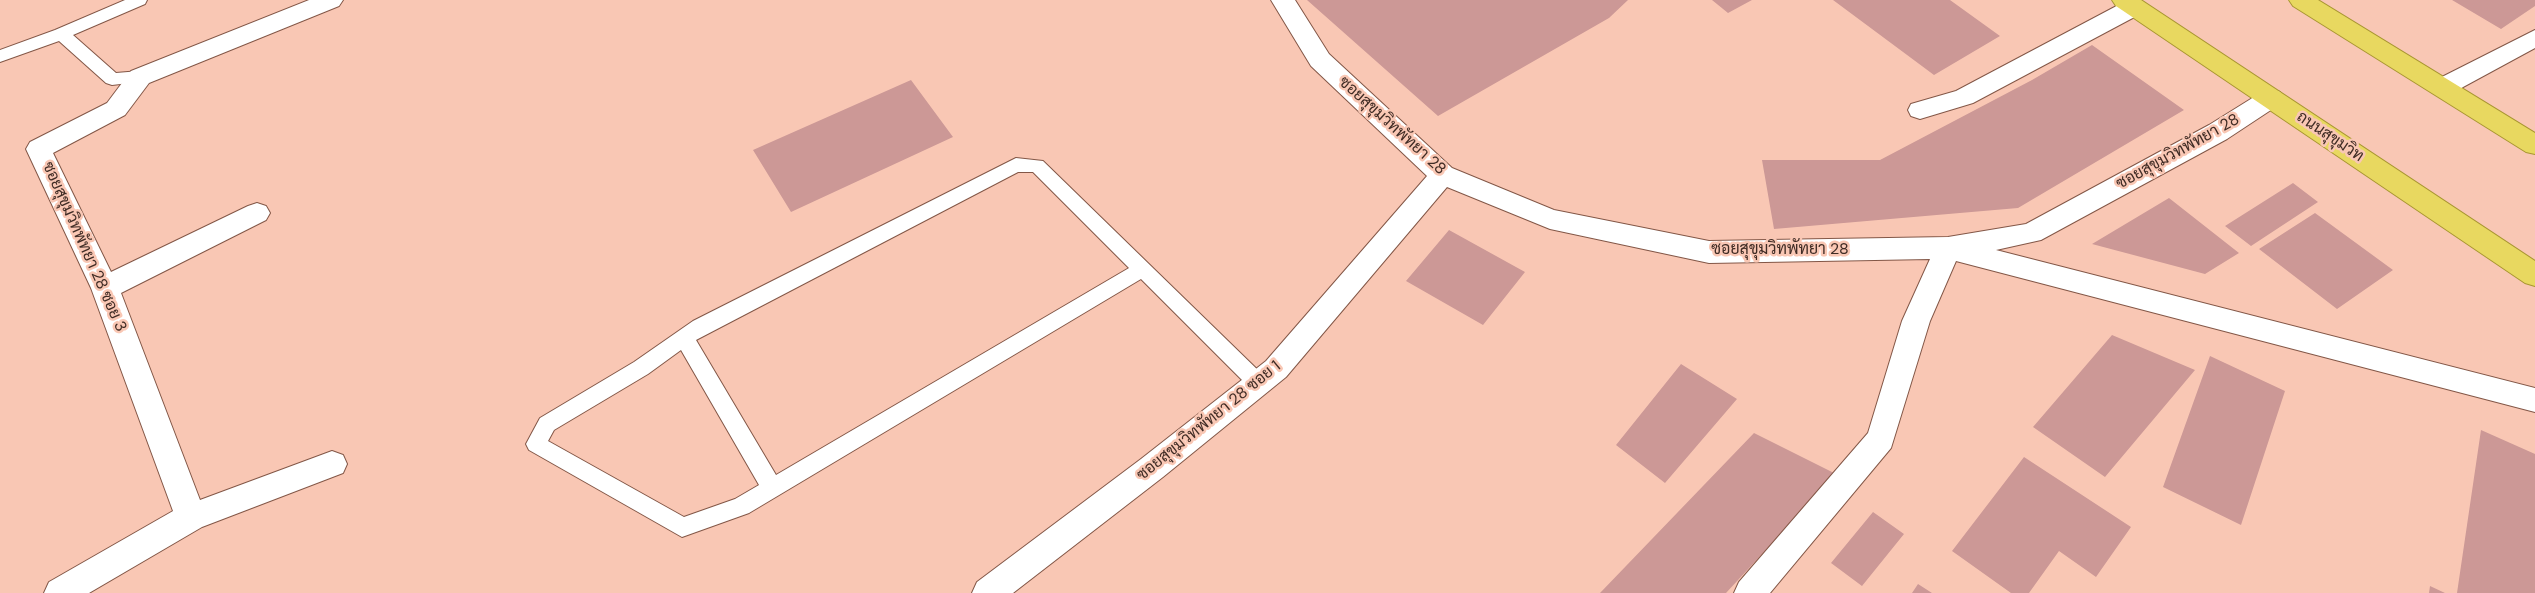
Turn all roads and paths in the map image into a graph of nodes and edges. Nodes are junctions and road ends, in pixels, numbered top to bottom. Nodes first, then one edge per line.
1 (139, 0) edge
2 (331, 0) edge
3 (1283, 0) edge
4 (2301, 0) edge
5 (2129, 3) edge
6 (61, 34) junction
7 (2535, 38) edge
8 (0, 56) edge
9 (140, 77) junction
10 (2443, 87) junction
11 (2271, 98) junction
12 (1920, 110) dead end
13 (2535, 145) edge
14 (1443, 175) junction
15 (257, 213) dead end
16 (1948, 248) junction
17 (1142, 270) junction
18 (2535, 275) edge
19 (106, 288) junction
20 (684, 338) junction
21 (1258, 383) junction
22 (2535, 400) edge
23 (332, 464) dead end
24 (772, 488) junction
25 (191, 517) junction
26 (60, 593) edge
27 (988, 593) edge
28 (1750, 593) edge

1 - 6 lane
2 - 9 street
3 - 14 street, ซอยสุขุมวิทพัทยา 28
4 - 10 highway
5 - 11 highway, ถนนสุขุมวิท
5 - 12 street
6 - 8 lane
6 - 9 lane
7 - 10 street
9 - 19 street, ซอยสุขุมวิทพัทยา 28 ซอย 3
10 - 13 highway
11 - 16 street, ซอยสุขุมวิทพัทยา 28
11 - 18 highway, ถนนสุขุมวิท
14 - 16 street, ซอยสุขุมวิทพัทยา 28
14 - 21 street, ซอยสุขุมวิทพัทยา 28 ซอย 1
15 - 19 street
16 - 22 street
16 - 28 street
17 - 20 lane
17 - 21 lane
17 - 24 lane
19 - 25 street, ซอยสุขุมวิทพัทยา 28 ซอย 3
20 - 24 lane
20 - 24 lane
21 - 27 street, ซอยสุขุมวิทพัทยา 28 ซอย 1
23 - 25 street
25 - 26 street

